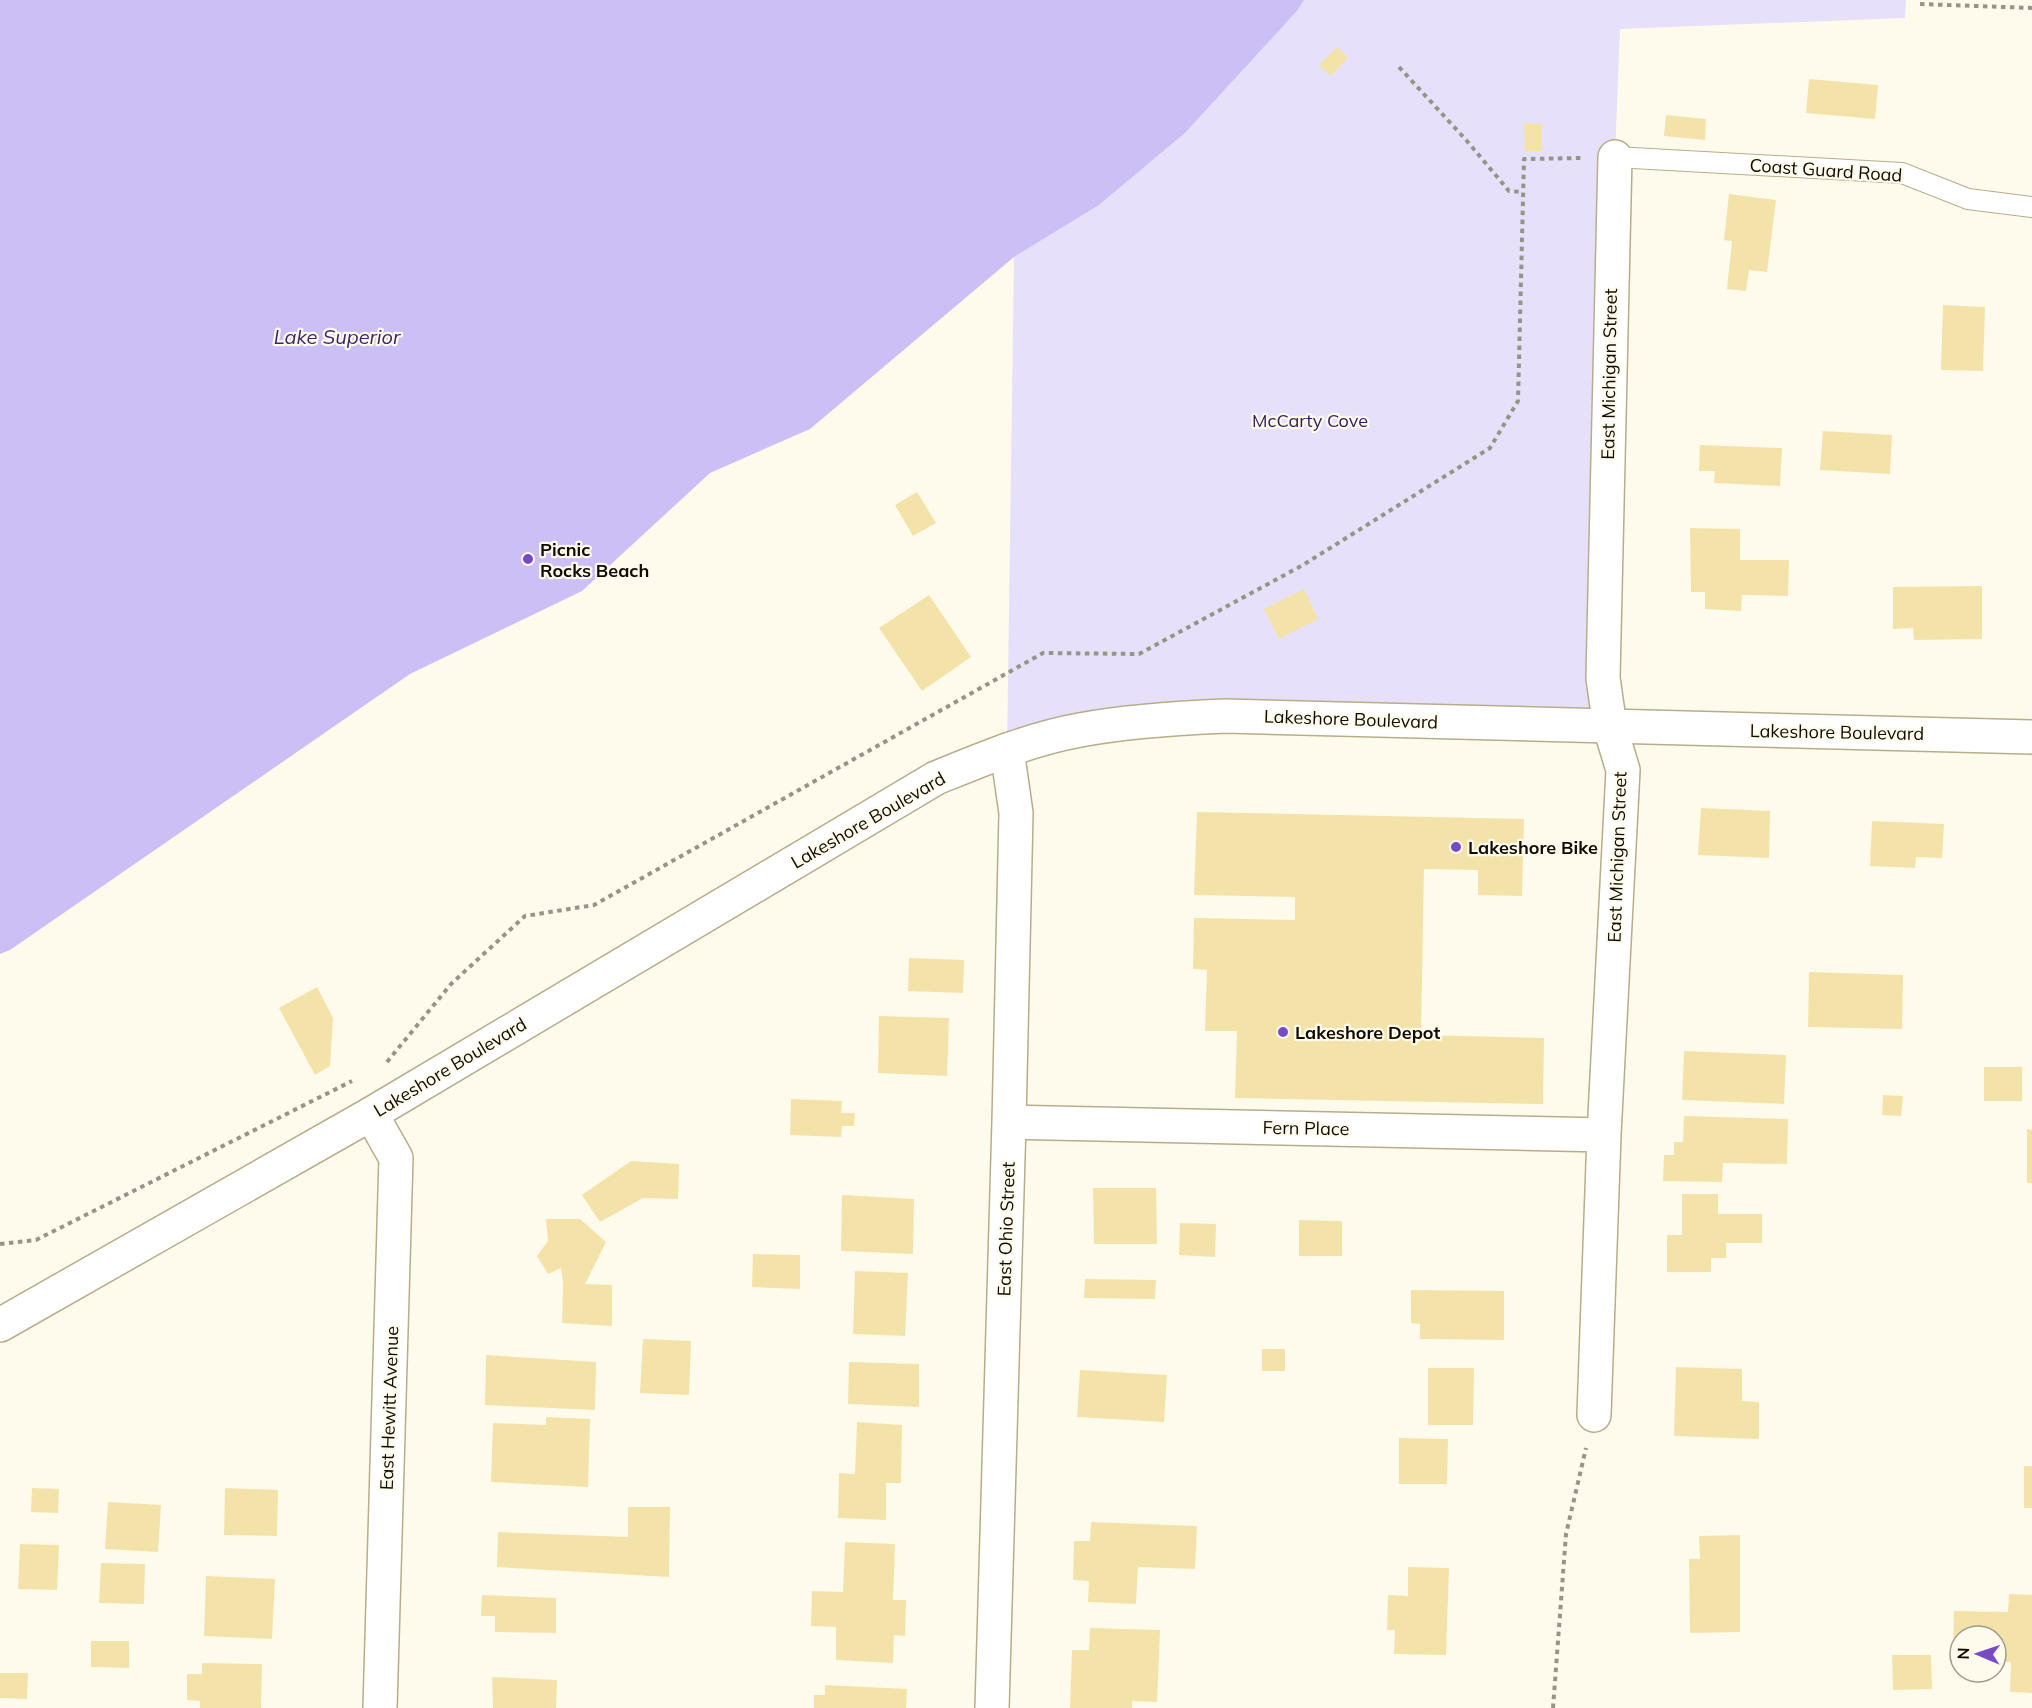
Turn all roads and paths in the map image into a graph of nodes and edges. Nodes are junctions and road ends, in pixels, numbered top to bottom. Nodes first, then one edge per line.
1 (1920, 4) dead end
2 (2032, 8) edge
3 (1399, 67) dead end
4 (1615, 157) junction
5 (1523, 192) junction
6 (2032, 207) edge
7 (1610, 727) junction
8 (2032, 737) edge
9 (1007, 750) junction
10 (384, 1065) dead end
11 (352, 1081) dead end
12 (371, 1114) junction
13 (1009, 1122) junction
14 (1604, 1135) junction
15 (0, 1244) edge
16 (0, 1325) edge
17 (1594, 1415) joint
18 (380, 1708) edge
19 (992, 1708) edge
20 (1553, 1708) edge

1 - 2 path
3 - 5 path
4 - 5 path
4 - 6 lane, Coast Guard Road
4 - 7 street, East Michigan Street
5 - 10 path
7 - 8 street, Lakeshore Boulevard
7 - 9 street, Lakeshore Boulevard
7 - 14 street, East Michigan Street
9 - 12 street, Lakeshore Boulevard
9 - 13 street, East Ohio Street
11 - 15 path
12 - 16 street, Lakeshore Boulevard
12 - 18 street, East Hewitt Avenue
13 - 14 street, Fern Place
13 - 19 street, East Ohio Street
14 - 17 street, East Michigan Street
17 - 20 path

